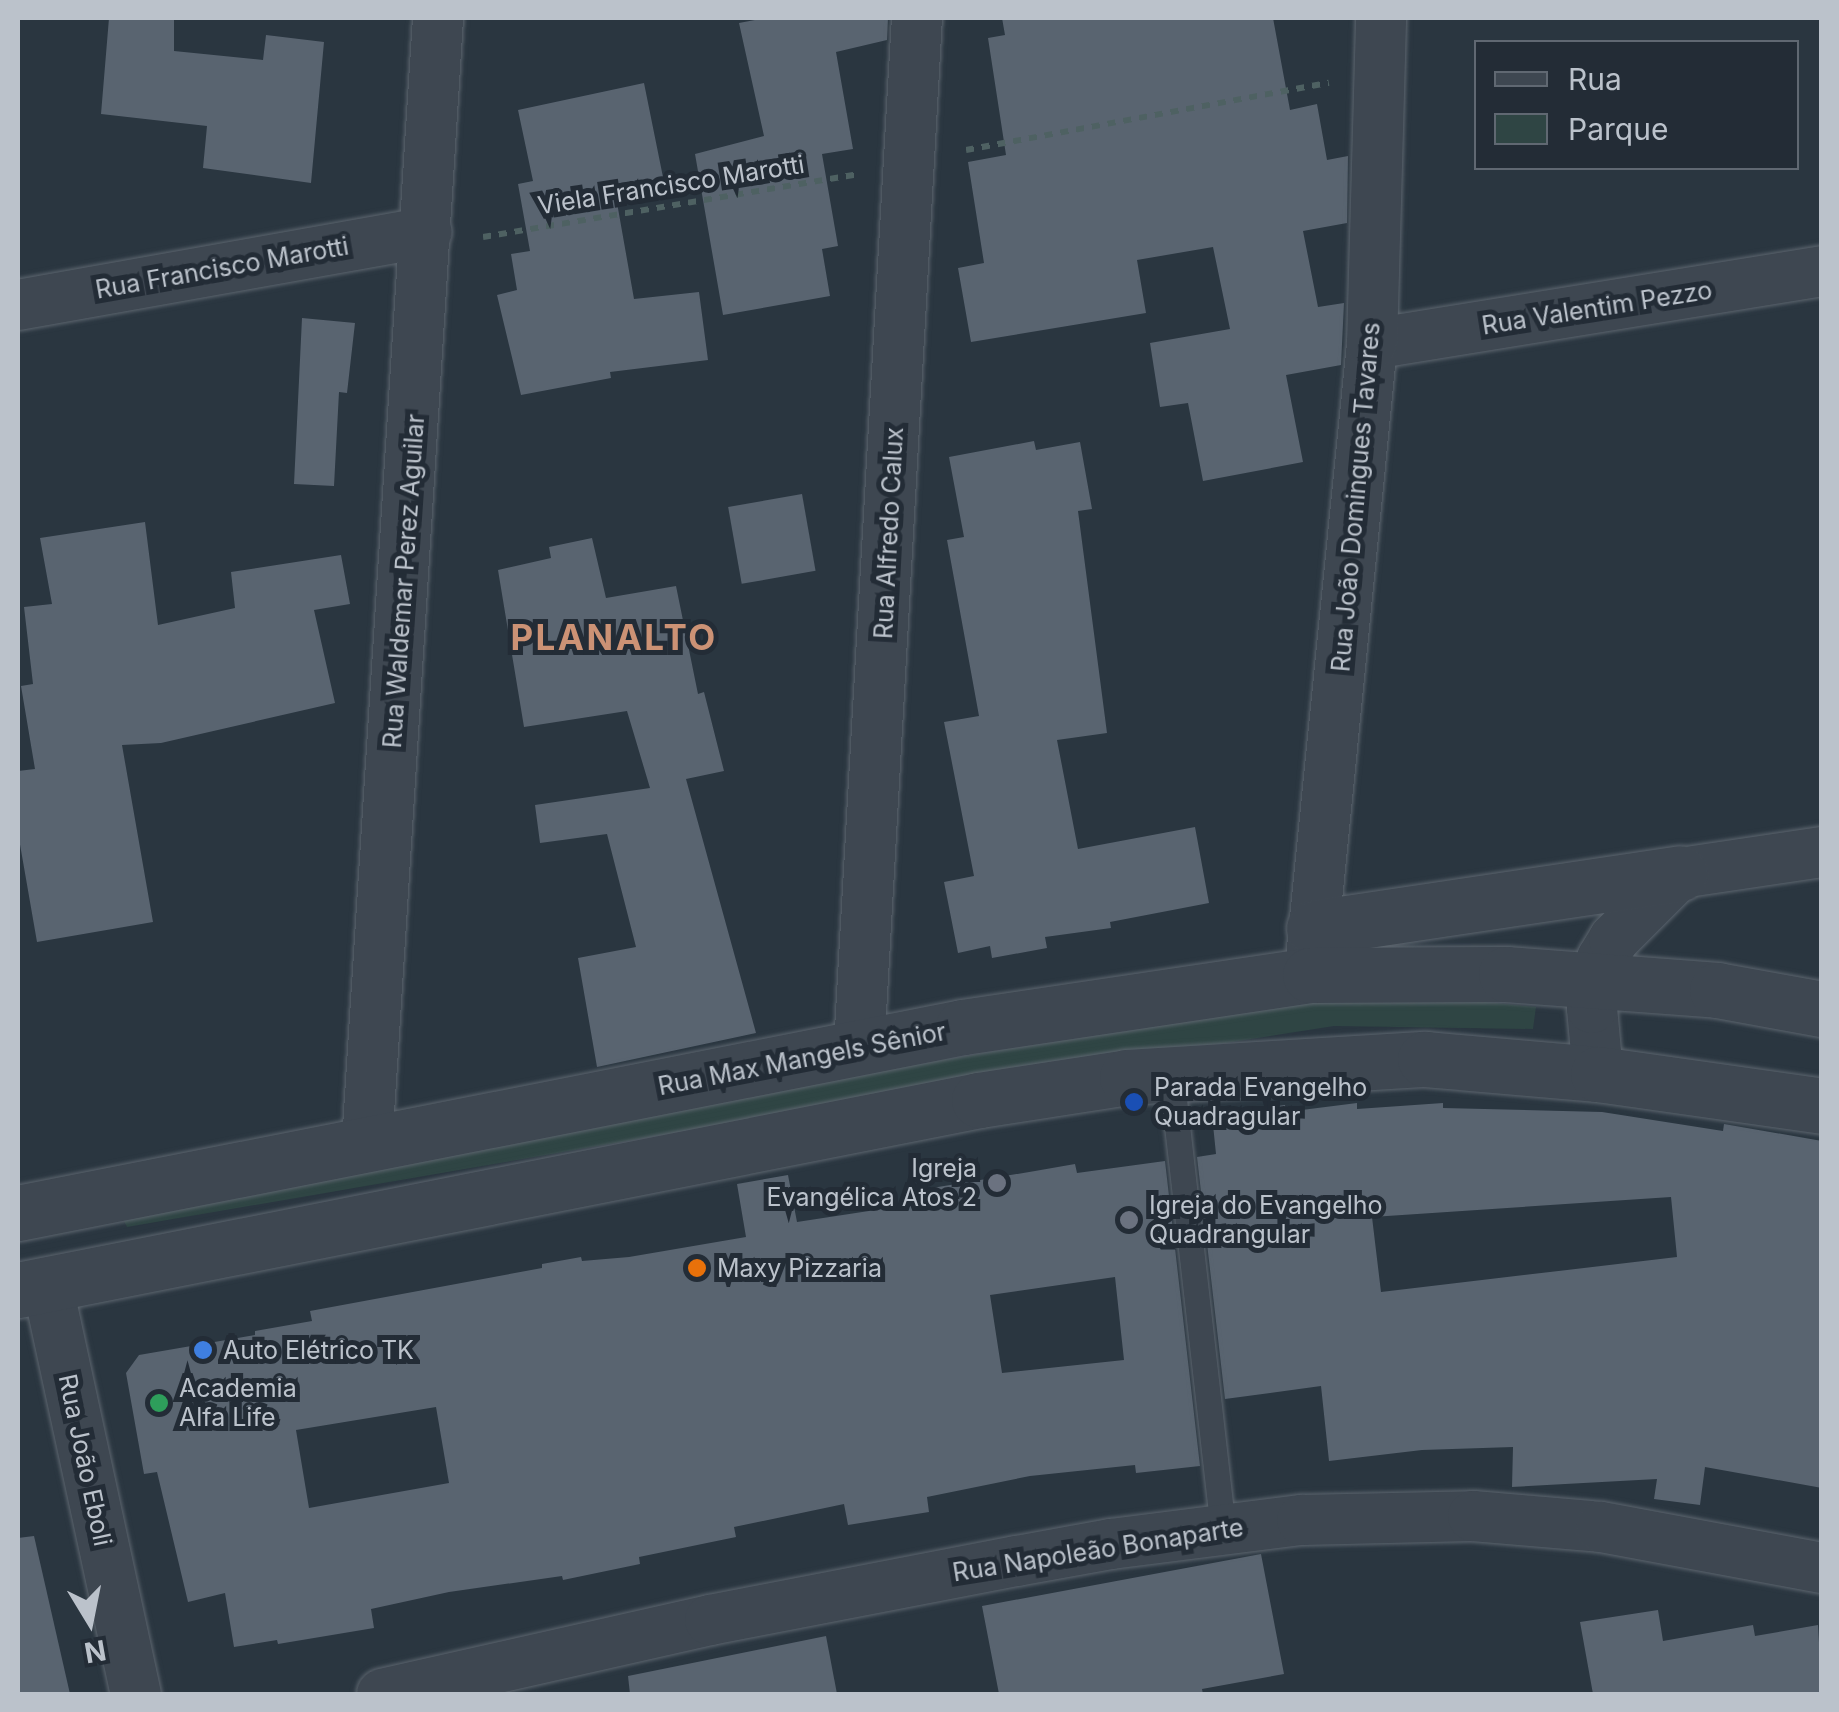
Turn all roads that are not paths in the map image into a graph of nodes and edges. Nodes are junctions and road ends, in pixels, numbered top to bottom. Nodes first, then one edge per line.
1 (438, 18) edge
2 (917, 18) edge
3 (1381, 18) edge
4 (428, 232) junction
5 (1822, 271) edge
6 (18, 304) edge
7 (1372, 344) junction
8 (1822, 852) edge
9 (1680, 873) junction
10 (1312, 952) junction
11 (1595, 981) junction
12 (1822, 1009) edge
13 (859, 1048) junction
14 (1171, 1074) junction
15 (1598, 1074) junction
16 (1811, 1100) edge
17 (368, 1144) junction
18 (18, 1213) edge
19 (32, 1286) edge
20 (1223, 1529) junction
21 (1822, 1568) edge
22 (136, 1694) edge
23 (382, 1694) edge

1 - 4 street, Rua Waldemar Perez Aguilar
2 - 13 street, Rua Alfredo Calux
3 - 7 street, Rua João Domingues Tavares
4 - 6 street, Rua Francisco Marotti
4 - 17 street, Rua Waldemar Perez Aguilar
5 - 7 street, Rua Valentim Pezzo
7 - 10 street, Rua João Domingues Tavares
8 - 9 street
9 - 10 street
9 - 11 street
10 - 11 street, Rua Max Mangels Sênior
10 - 13 street, Rua Max Mangels Sênior
11 - 12 street, Rua Max Mangels Sênior
11 - 15 street
13 - 17 street, Rua Max Mangels Sênior
14 - 15 street
14 - 19 street
14 - 20 lane
15 - 16 street
17 - 18 street, Rua Max Mangels Sênior
19 - 22 street, Rua João Eboli
20 - 21 street, Rua Napoleão Bonaparte
20 - 23 street, Rua Napoleão Bonaparte

